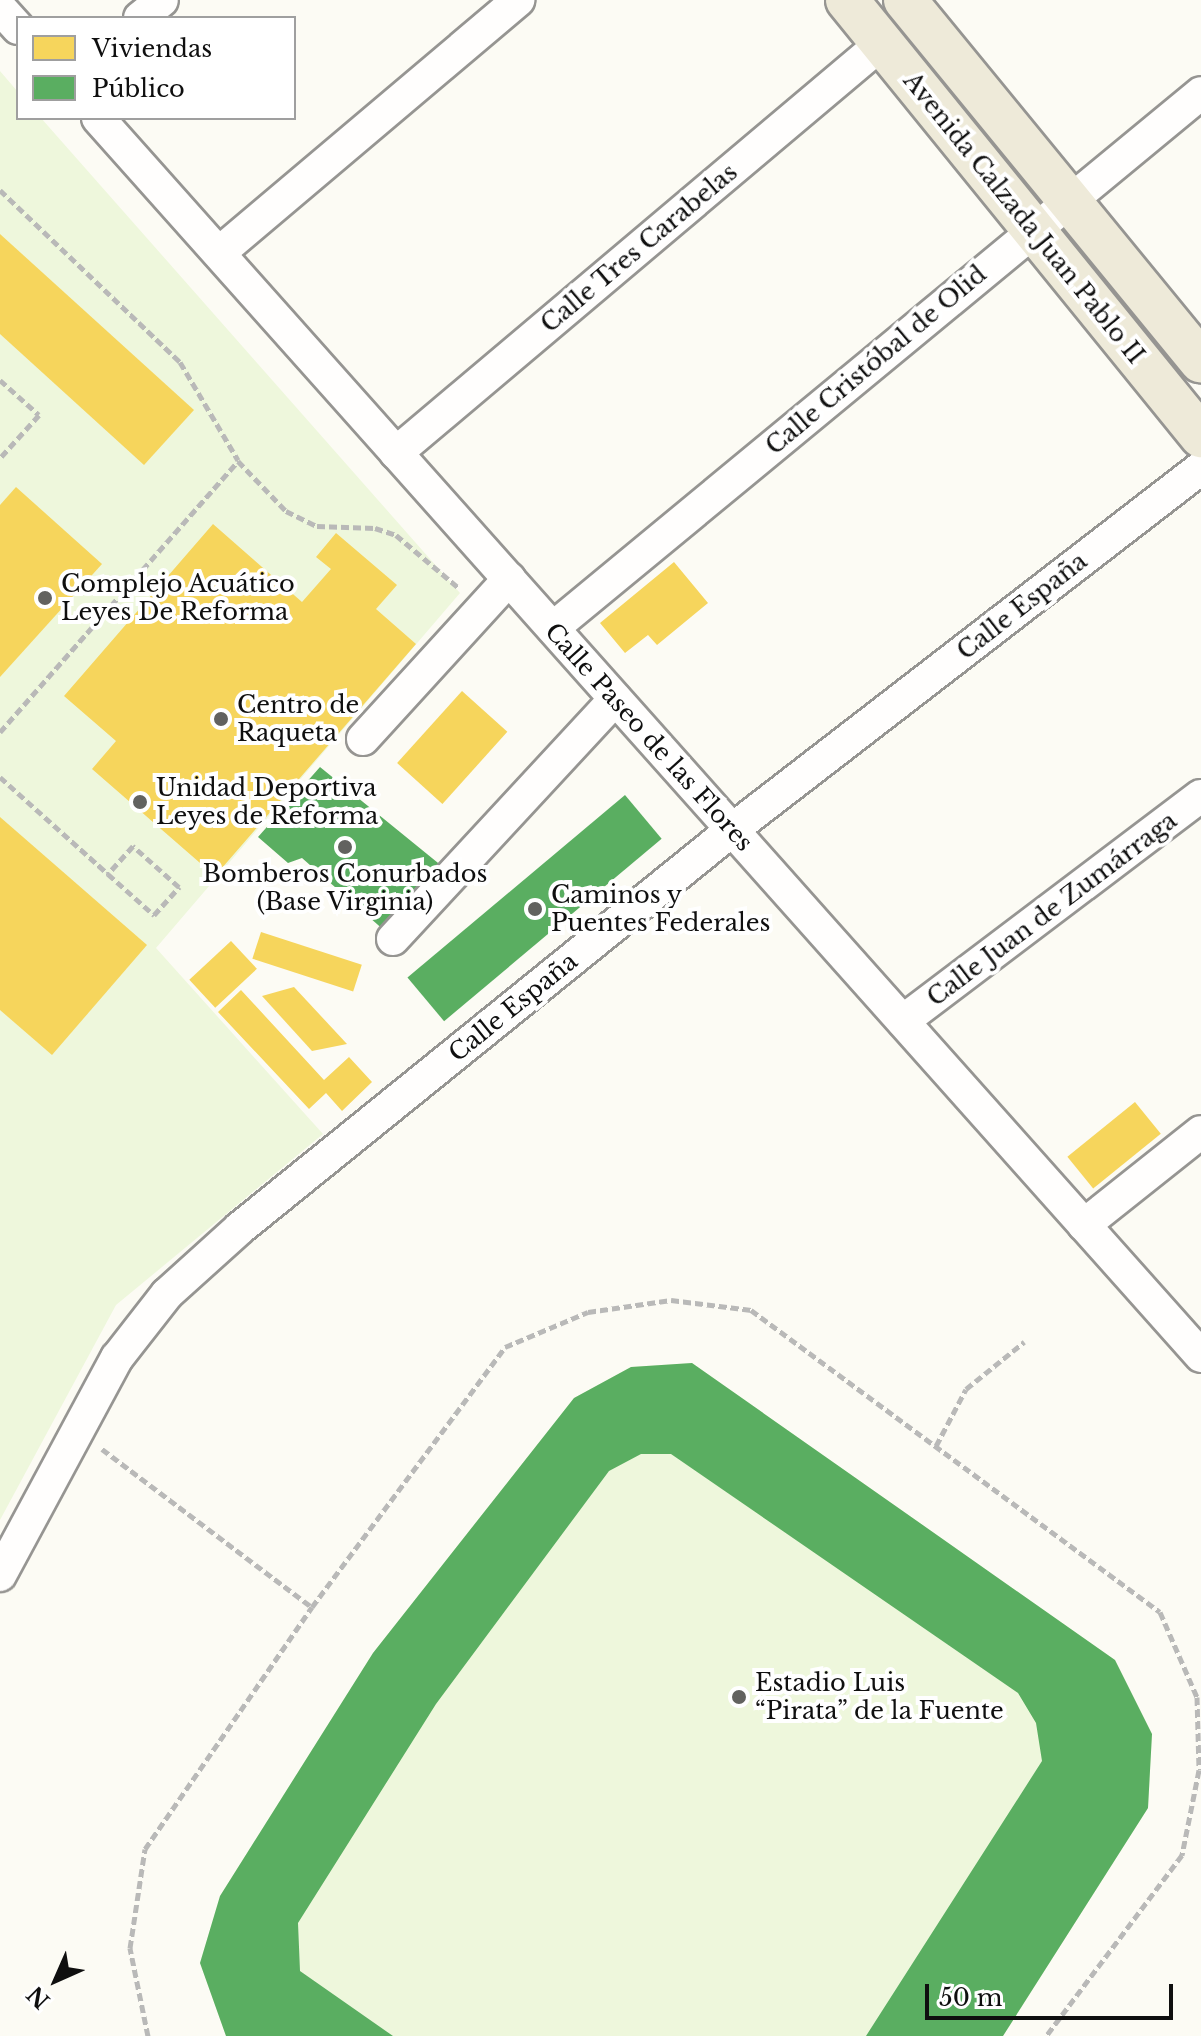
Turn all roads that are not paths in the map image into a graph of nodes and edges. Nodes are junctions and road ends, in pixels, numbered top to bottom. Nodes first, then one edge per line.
1 (162, 0) edge
2 (518, 0) edge
3 (847, 0) edge
4 (916, 4) edge
5 (0, 8) edge
6 (142, 16) edge
7 (16, 26) edge
8 (882, 43) junction
9 (1201, 93) edge
10 (100, 120) edge
11 (1068, 202) junction
12 (1033, 230) junction
13 (219, 253) junction
14 (1201, 361) edge
15 (1201, 436) edge
16 (396, 453) junction
17 (1201, 468) edge
18 (509, 579) junction
19 (553, 628) junction
20 (615, 699) junction
21 (363, 739) dead end
22 (1201, 796) edge
23 (732, 830) junction
24 (393, 939) dead end
25 (903, 1021) junction
26 (1201, 1132) edge
27 (1084, 1225) junction
28 (1201, 1356) edge
29 (0, 1575) edge

1 - 6 street
2 - 13 street
3 - 8 main road, Avenida Calzada Juan Pablo II
4 - 11 main road, Avenida Calzada Juan Pablo II
5 - 7 street
8 - 12 main road, Avenida Calzada Juan Pablo II
8 - 16 street, Calle Tres Carabelas
9 - 11 street, Calle Cristóbal de Olid
10 - 13 street, Calle Paseo de las Flores
11 - 12 street, Calle Cristóbal de Olid
11 - 14 main road, Avenida Calzada Juan Pablo II
12 - 15 main road, Avenida Calzada Juan Pablo II
12 - 19 street, Calle Cristóbal de Olid
13 - 16 street, Calle Paseo de las Flores
16 - 18 street, Calle Paseo de las Flores
17 - 23 street, Calle España
18 - 19 street, Calle Paseo de las Flores
18 - 21 street
19 - 20 street, Calle Paseo de las Flores
20 - 23 street, Calle Paseo de las Flores
20 - 24 street
22 - 25 street, Calle Juan de Zumárraga
23 - 25 street, Calle Paseo de las Flores
23 - 29 street, Calle España
25 - 27 street, Calle Paseo de las Flores
26 - 27 street
27 - 28 street, Calle Paseo de las Flores

